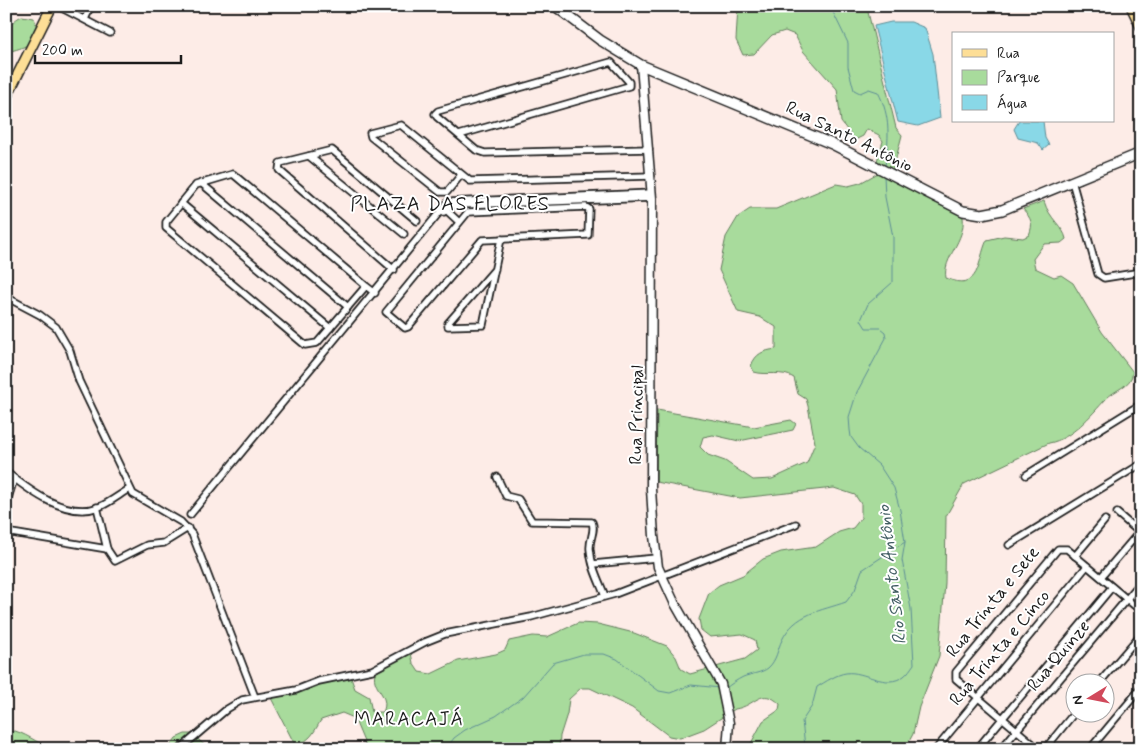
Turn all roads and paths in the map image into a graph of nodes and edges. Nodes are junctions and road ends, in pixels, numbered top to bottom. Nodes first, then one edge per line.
1 (52, 6) edge
2 (58, 6) edge
3 (91, 6) edge
4 (555, 6) edge
5 (1131, 6) edge
6 (84, 19) junction
7 (1141, 27) edge
8 (110, 33) dead end
9 (641, 65) junction
10 (6, 98) edge
11 (459, 135) junction
12 (649, 149) junction
13 (1141, 153) edge
14 (309, 156) junction
15 (461, 175) junction
16 (651, 176) junction
17 (1072, 181) junction
18 (201, 183) junction
19 (652, 196) junction
20 (181, 203) junction
21 (445, 209) junction
22 (417, 221) dead end
23 (459, 222) junction
24 (404, 234) dead end
25 (501, 239) junction
26 (394, 270) junction
27 (494, 270) junction
28 (1141, 272) edge
29 (366, 286) junction
30 (374, 293) junction
31 (6, 297) edge
32 (348, 307) junction
33 (330, 328) junction
34 (1141, 404) edge
35 (1141, 464) edge
36 (6, 472) edge
37 (1026, 474) dead end
38 (497, 477) dead end
39 (14, 479) junction
40 (129, 489) junction
41 (6, 506) edge
42 (98, 507) junction
43 (1117, 513) dead end
44 (190, 515) dead end
45 (1105, 520) dead end
46 (796, 524) dead end
47 (188, 528) junction
48 (1140, 531) edge
49 (6, 532) edge
50 (1009, 544) dead end
51 (107, 549) junction
52 (1075, 556) junction
53 (656, 558) junction
54 (593, 564) junction
55 (1087, 566) junction
56 (661, 576) junction
57 (1100, 577) junction
58 (1141, 582) edge
59 (1112, 587) junction
60 (605, 596) junction
61 (1126, 599) junction
62 (1141, 611) edge
63 (1141, 634) edge
64 (1109, 672) edge
65 (1141, 688) edge
66 (256, 697) junction
67 (978, 697) junction
68 (1003, 718) junction
69 (1067, 722) edge
70 (1017, 729) junction
71 (1141, 740) edge
72 (726, 748) edge
73 (180, 749) edge
74 (936, 749) edge
75 (977, 749) edge
76 (1001, 749) edge
77 (1039, 749) edge
78 (1045, 749) edge
79 (1090, 749) edge
80 (1134, 749) edge

1 - 10 main road
2 - 6 street
3 - 6 street
4 - 9 main road, Rua Santo Antônio
5 - 7 main road
6 - 8 street
9 - 12 street, Rua Principal
9 - 17 main road, Rua Santo Antônio
11 - 11 street
11 - 12 street
12 - 16 street, Rua Principal
13 - 17 main road, Rua Santo Antônio
14 - 22 street
14 - 24 street
14 - 26 street
15 - 15 street
15 - 16 street
16 - 19 street, Rua Principal
17 - 28 street
18 - 20 street
18 - 29 street
18 - 32 street
19 - 21 street
19 - 53 street, Rua Principal
20 - 33 street
20 - 33 street
21 - 23 street
21 - 26 street
23 - 25 street
23 - 25 street
25 - 27 street
26 - 30 street
27 - 27 street
29 - 30 street
29 - 32 street
30 - 44 street
31 - 40 street
32 - 33 street
34 - 37 street
35 - 50 street
36 - 39 street
38 - 54 street
39 - 41 street
39 - 42 street
40 - 42 street
40 - 47 street
42 - 51 street
43 - 48 street
45 - 52 street
46 - 56 street
47 - 51 street
47 - 66 street
48 - 57 street
49 - 51 street
52 - 55 street
52 - 67 street, Rua Trinta e Sete
53 - 54 street
53 - 56 street, Rua Principal
54 - 60 street
55 - 57 street
55 - 67 street, Rua Trinta e Cinco
56 - 60 street
56 - 72 street, Rua Principal
57 - 59 street
58 - 61 street, Rua Quinze
59 - 61 street
59 - 68 street
60 - 66 street
61 - 62 street
61 - 70 street, Rua Quinze
63 - 64 street
65 - 79 street
66 - 73 street
67 - 68 street
67 - 74 street, Rua Trinta e Cinco
68 - 70 street
68 - 75 street
69 - 78 street
70 - 76 street, Rua Quinze
70 - 77 street
71 - 80 street

